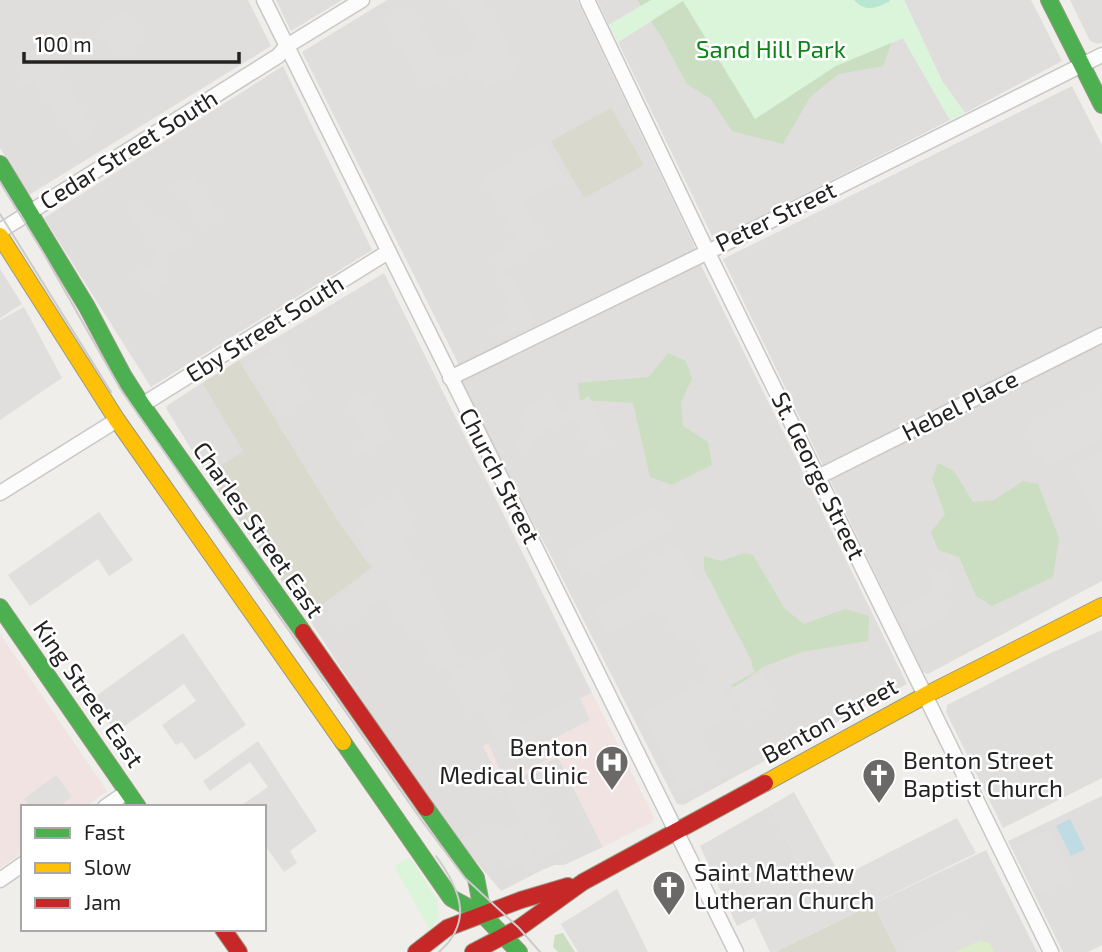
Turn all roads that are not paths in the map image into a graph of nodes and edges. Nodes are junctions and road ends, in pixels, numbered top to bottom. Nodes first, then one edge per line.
1 (264, 0) edge
2 (362, 0) edge
3 (587, 0) edge
4 (1049, 0) edge
5 (287, 46) junction
6 (1102, 55) edge
7 (1081, 64) junction
8 (1102, 105) edge
9 (0, 164) edge
10 (30, 213) junction
11 (0, 234) edge
12 (707, 251) junction
13 (388, 252) junction
14 (1102, 335) edge
15 (450, 378) junction
16 (142, 405) junction
17 (117, 420) junction
18 (818, 477) junction
19 (0, 494) edge
20 (0, 607) edge
21 (1102, 607) edge
22 (926, 695) junction
23 (127, 792) junction
24 (108, 805) edge
25 (137, 805) edge
26 (677, 832) junction
27 (21, 865) edge
28 (0, 880) edge
29 (583, 881) junction
30 (451, 898) junction
31 (483, 915) junction
32 (447, 928) junction
33 (224, 931) edge
34 (504, 936) junction
35 (239, 952) edge
36 (416, 952) edge
37 (473, 952) edge
38 (519, 952) edge
39 (736, 952) edge
40 (1051, 952) edge

1 - 5 street, Church Street
2 - 5 street, Cedar Street South
3 - 12 street, St. George Street
4 - 7 main road
5 - 10 street, Cedar Street South
5 - 13 street, Church Street
6 - 7 street, Peter Street
7 - 8 main road
7 - 12 street, Peter Street
9 - 10 main road, Charles Street East
10 - 11 street, Cedar Street South
10 - 16 main road, Charles Street East
11 - 17 main road, Charles Street East
12 - 15 street, Peter Street
12 - 18 street, St. George Street
13 - 15 street, Church Street
13 - 16 street, Eby Street South
14 - 18 street, Hebel Place
15 - 26 street, Church Street
16 - 31 main road, Charles Street East
17 - 19 street
17 - 30 main road, Charles Street East
18 - 22 street, St. George Street
20 - 23 main road, King Street East
21 - 22 main road, Benton Street
22 - 26 main road, Benton Street
22 - 40 street, St. George Street
23 - 24 street
23 - 25 main road, King Street East
26 - 29 main road, Benton Street
26 - 39 street, Church Street
27 - 28 street
29 - 31 main road, Benton Street
29 - 34 main road, Benton Street
30 - 31 main road, Charles Street East
30 - 32 main road
31 - 32 main road, Benton Street
31 - 34 main road, Charles Street East
32 - 36 main road, Benton Street
33 - 35 main road
34 - 37 main road, Benton Street
34 - 38 main road, Charles Street East

